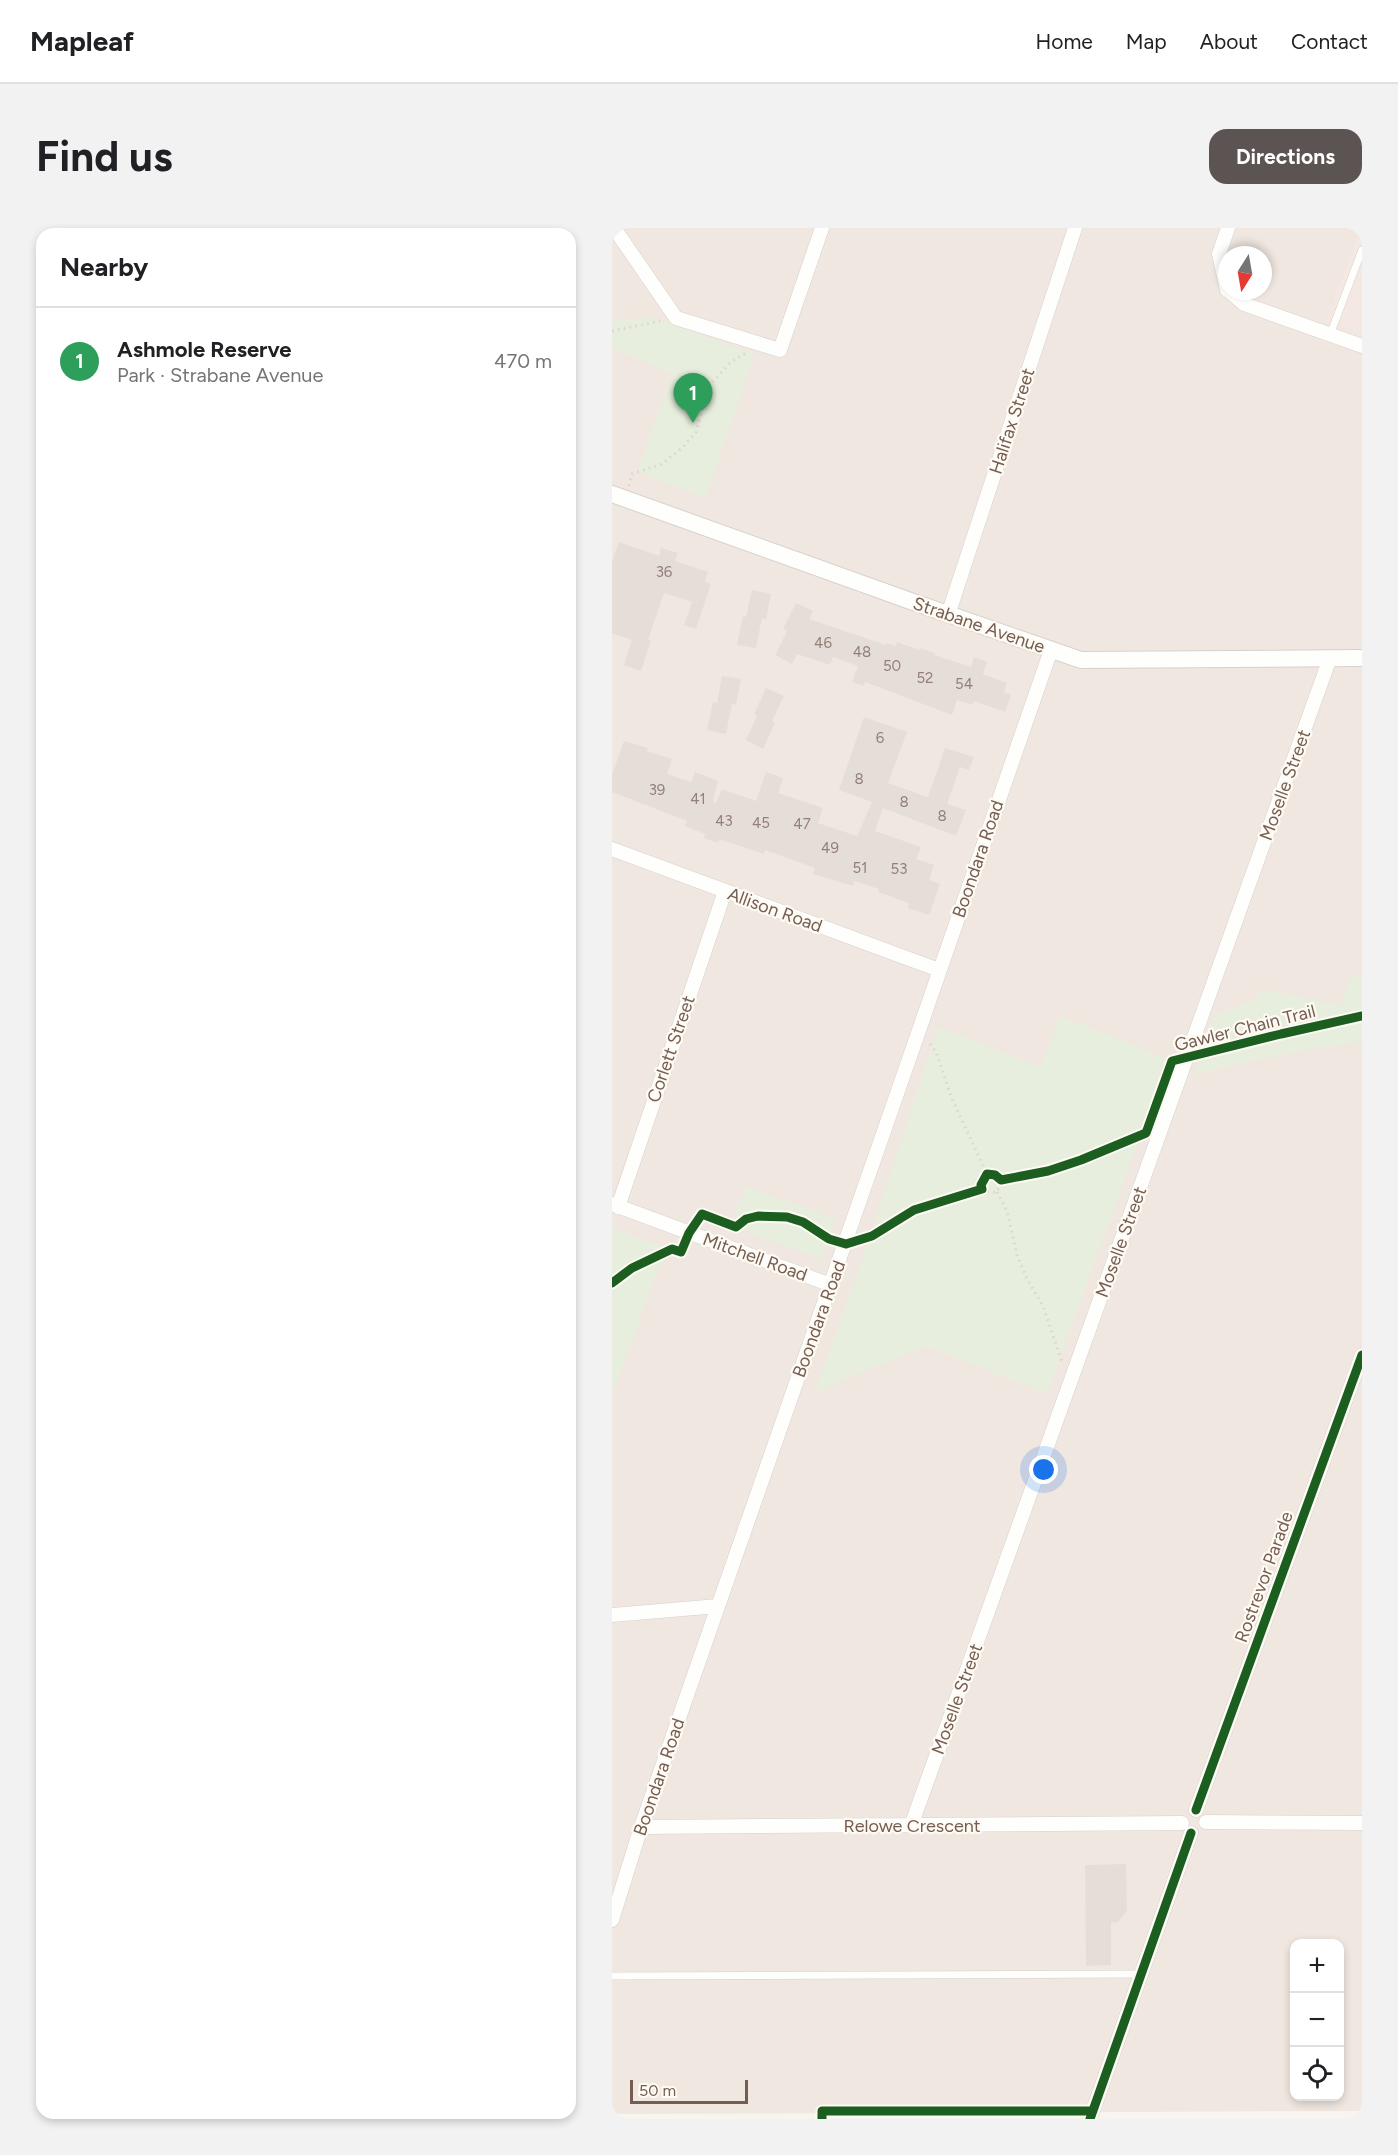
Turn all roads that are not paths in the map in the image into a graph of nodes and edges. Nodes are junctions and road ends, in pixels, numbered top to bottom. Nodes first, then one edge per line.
1 (614, 228) edge
2 (822, 228) edge
3 (1075, 228) edge
4 (1227, 228) edge
5 (1221, 246) edge
6 (1362, 250) edge
7 (1239, 300) edge
8 (1330, 335) junction
9 (1362, 346) edge
10 (618, 496) edge
11 (948, 615) junction
12 (1051, 650) junction
13 (1330, 658) junction
14 (1362, 658) edge
15 (612, 849) edge
16 (725, 891) junction
17 (939, 970) junction
18 (615, 1205) edge
19 (831, 1285) junction
20 (1362, 1355) edge
21 (718, 1606) junction
22 (612, 1616) edge
23 (1196, 1810) junction
24 (1206, 1822) junction
25 (1362, 1823) edge
26 (911, 1826) junction
27 (641, 1827) junction
28 (1187, 1828) junction
29 (615, 1905) edge
30 (612, 1920) edge
31 (1142, 1974) junction
32 (612, 1976) edge
33 (1090, 2119) edge

1 - 2 street
3 - 11 street, Halifax Street
4 - 5 street
6 - 8 lane
7 - 8 street
8 - 9 street
10 - 11 street, Strabane Avenue
11 - 12 street, Strabane Avenue
12 - 13 street, Strabane Avenue
12 - 17 street, Boondara Road
13 - 14 street, Strabane Avenue
13 - 26 street, Moselle Street
15 - 16 street, Allison Road
16 - 17 street, Allison Road
16 - 18 street, Corlett Street
17 - 19 street, Boondara Road
18 - 19 street, Mitchell Road
19 - 21 street, Boondara Road
20 - 23 street, Rostrevor Parade
21 - 22 street
21 - 27 street, Boondara Road
23 - 24 street
23 - 28 street
24 - 25 street
24 - 28 street
26 - 27 street, Relowe Crescent
26 - 28 street, Relowe Crescent
27 - 29 street, Boondara Road
28 - 31 street
29 - 30 street, Boondara Road
31 - 32 lane
31 - 33 street

